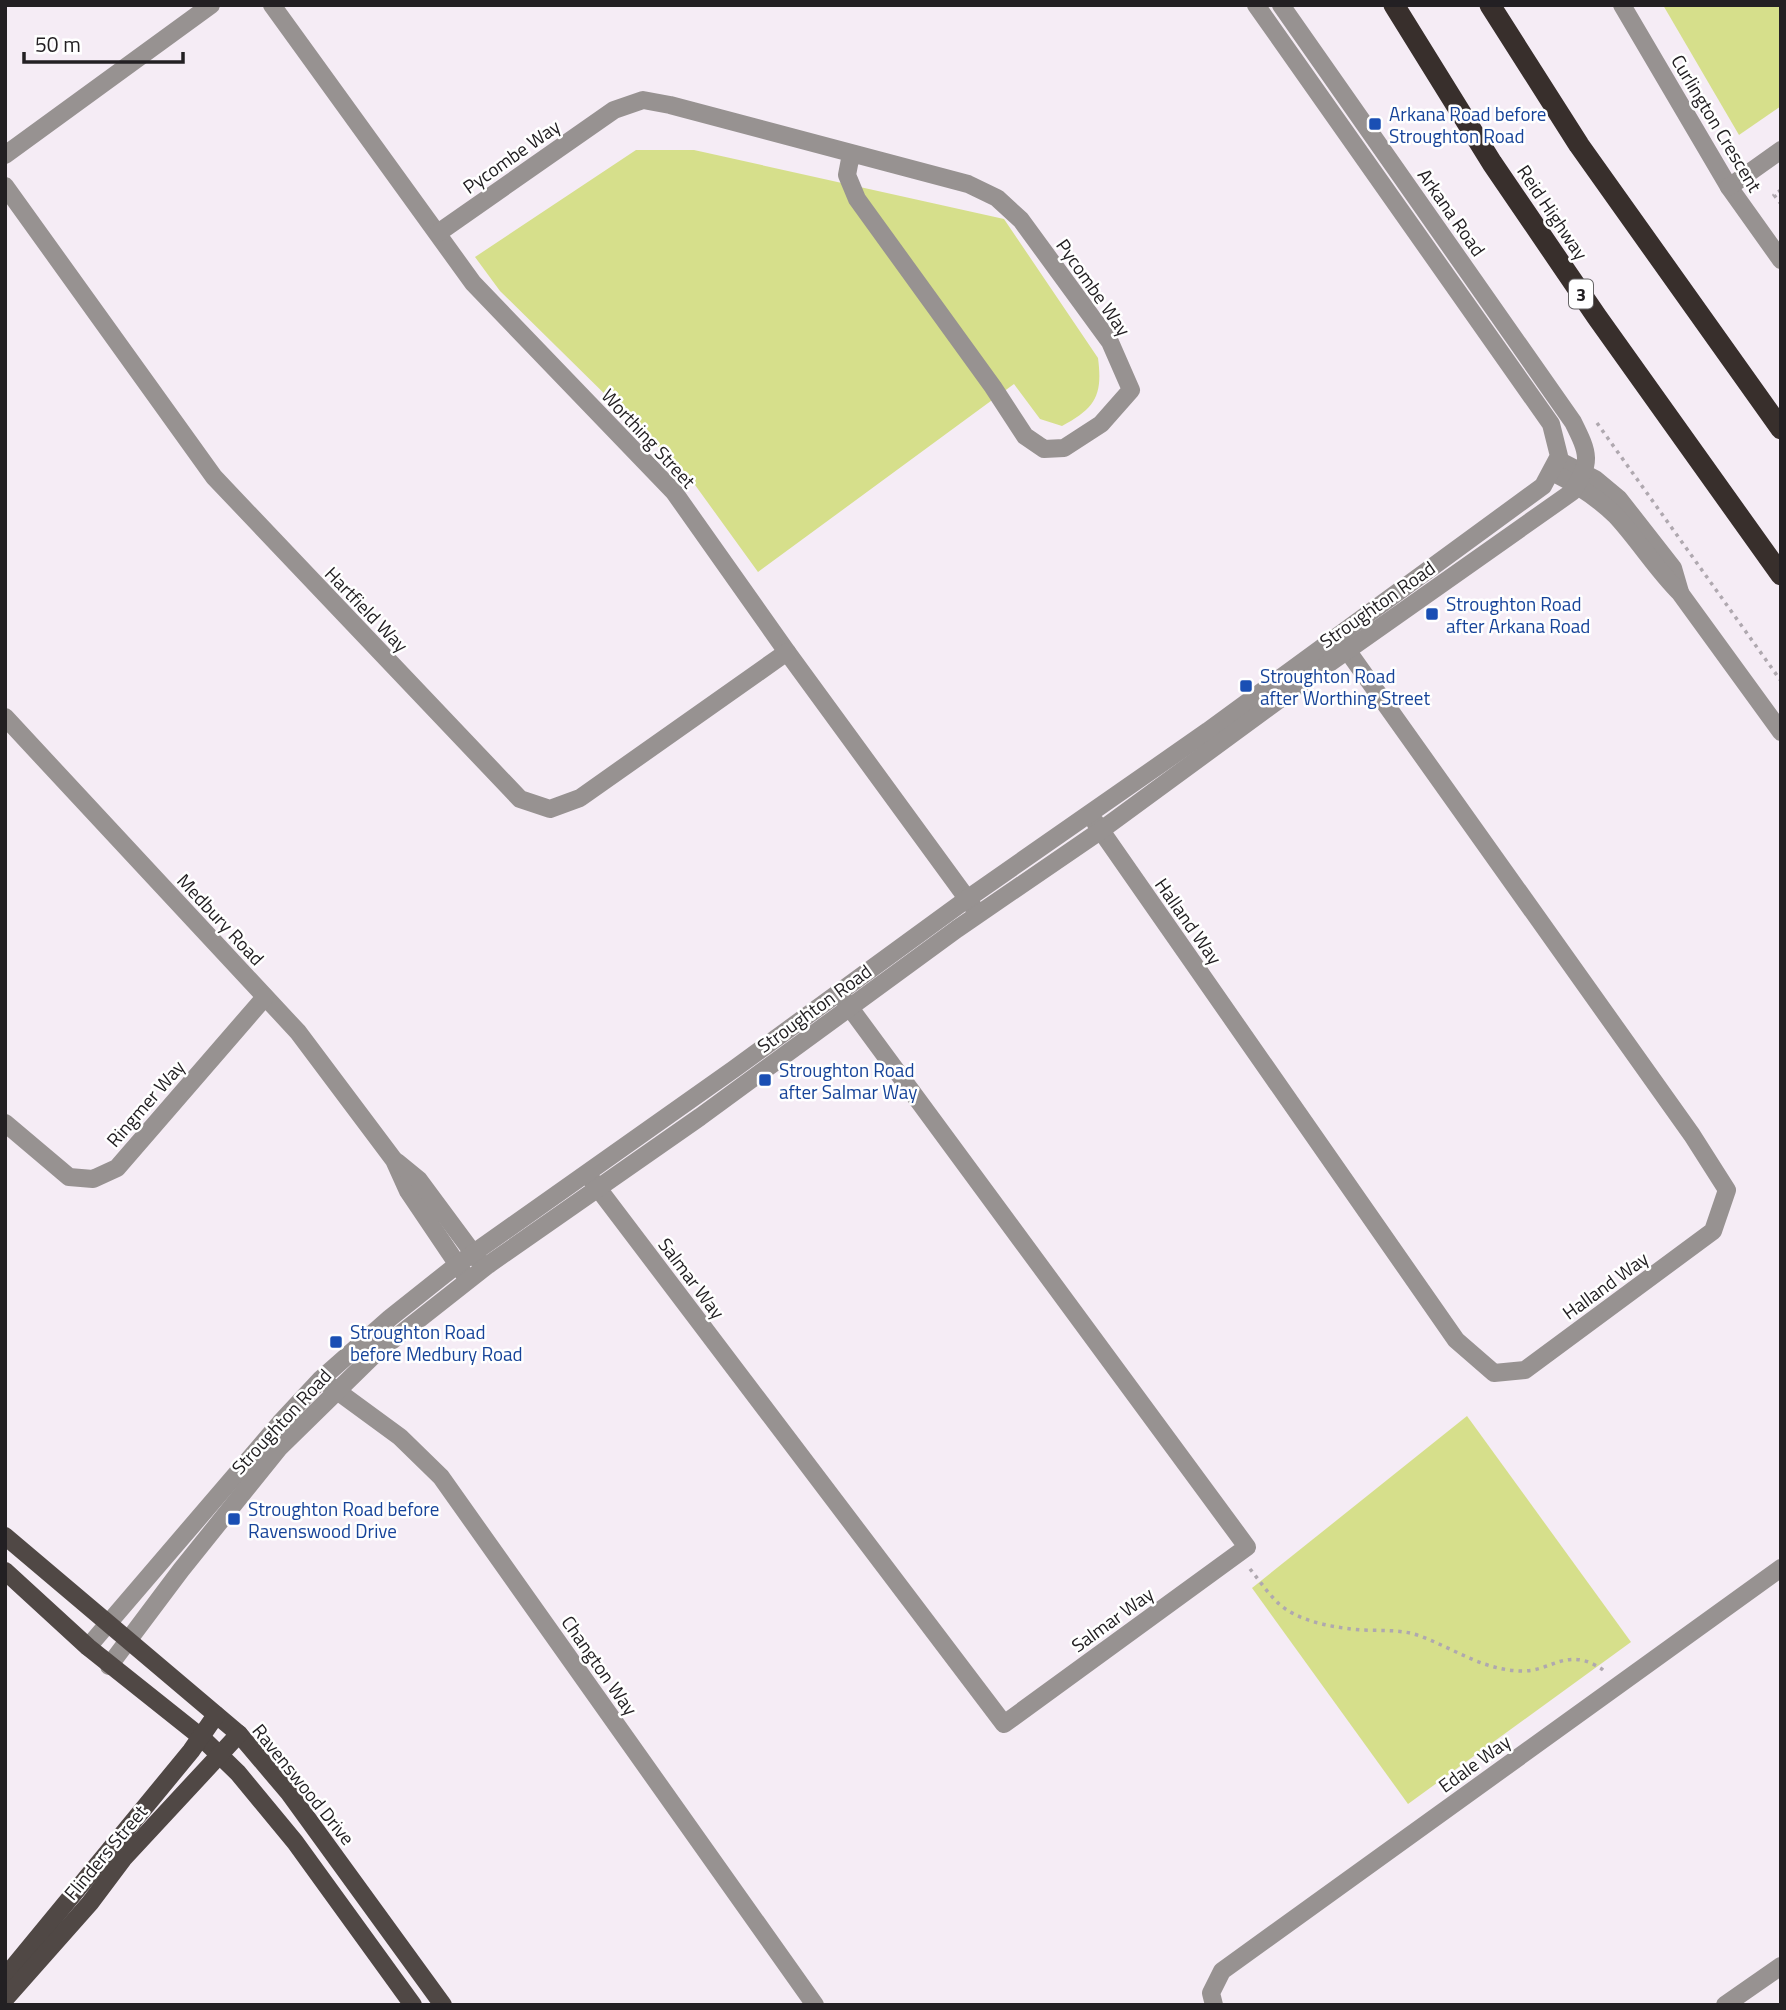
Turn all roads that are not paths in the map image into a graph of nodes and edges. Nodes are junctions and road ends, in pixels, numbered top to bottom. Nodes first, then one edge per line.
1 (211, 5) edge
2 (272, 5) edge
3 (1256, 5) edge
4 (1281, 5) edge
5 (1394, 5) edge
6 (1490, 5) edge
7 (1622, 5) edge
8 (1781, 150) edge
9 (851, 154) junction
10 (5, 155) edge
11 (5, 186) edge
12 (1729, 187) junction
13 (438, 233) junction
14 (1781, 260) edge
15 (1781, 429) edge
16 (1555, 466) junction
17 (1581, 479) junction
18 (1781, 575) edge
19 (1343, 644) junction
20 (787, 652) junction
21 (5, 717) edge
22 (1781, 732) edge
23 (1089, 814) junction
24 (1100, 831) junction
25 (967, 899) junction
26 (978, 914) junction
27 (839, 993) junction
28 (265, 997) junction
29 (851, 1009) junction
30 (5, 1123) edge
31 (394, 1160) junction
32 (592, 1181) junction
33 (474, 1253) junction
34 (458, 1264) junction
35 (485, 1268) junction
36 (469, 1280) junction
37 (321, 1379) junction
38 (337, 1390) junction
39 (5, 1536) edge
40 (1781, 1568) edge
41 (5, 1571) edge
42 (108, 1623) junction
43 (128, 1640) junction
44 (88, 1647) junction
45 (109, 1665) junction
46 (216, 1715) junction
47 (239, 1734) junction
48 (201, 1737) junction
49 (221, 1756) junction
50 (1781, 1966) edge
51 (5, 1977) edge
52 (5, 1999) edge
53 (443, 2004) edge
54 (413, 2005) edge
55 (815, 2005) edge
56 (1214, 2005) edge
57 (1725, 2005) edge

1 - 10 street
2 - 13 street, Worthing Street
3 - 16 street
4 - 17 street, Arkana Road
5 - 18 highway, Reid Highway / 3
6 - 15 highway
7 - 12 street, Curlington Crescent
8 - 12 street
9 - 9 street, Pycombe Way
9 - 13 street, Pycombe Way
11 - 20 street, Hartfield Way
12 - 14 street, Curlington Crescent
13 - 20 street, Worthing Street
16 - 17 street
16 - 19 street, Stroughton Road
17 - 19 street, Stroughton Road
17 - 22 street
19 - 23 street, Stroughton Road
19 - 24 street, Stroughton Road
19 - 24 street, Halland Way
20 - 25 street, Worthing Street
21 - 28 street, Medbury Road
23 - 24 street, Halland Way
23 - 25 street, Stroughton Road
24 - 26 street, Stroughton Road
25 - 26 street, Worthing Street
25 - 27 street, Stroughton Road
26 - 29 street, Stroughton Road
27 - 29 street
27 - 32 street, Stroughton Road
28 - 30 street, Ringmer Way
28 - 31 street, Medbury Road
29 - 32 street, Stroughton Road
29 - 32 street, Salmar Way
31 - 33 street, Medbury Road
31 - 34 street, Medbury Road
32 - 33 street, Stroughton Road
32 - 35 street, Stroughton Road
33 - 34 street, Stroughton Road
33 - 35 street, Medbury Road
34 - 36 street, Medbury Road
34 - 37 street, Stroughton Road
35 - 36 street, Stroughton Road
36 - 38 street, Stroughton Road
37 - 38 street, Changton Way
37 - 42 street, Stroughton Road
38 - 43 street, Stroughton Road
38 - 55 street, Changton Way
39 - 42 main road, Ravenswood Drive
40 - 56 street, Edale Way
41 - 44 main road
42 - 43 main road, Ravenswood Drive
42 - 44 street, Stroughton Road
43 - 45 street, Stroughton Road
43 - 46 main road, Ravenswood Drive
44 - 45 main road
45 - 48 main road
46 - 47 main road, Ravenswood Drive
46 - 48 main road, Flinders Street
47 - 49 main road, Flinders Street
47 - 53 main road, Ravenswood Drive
48 - 49 main road
48 - 51 main road, Flinders Street
49 - 52 main road, Flinders Street
49 - 54 main road
50 - 57 street

